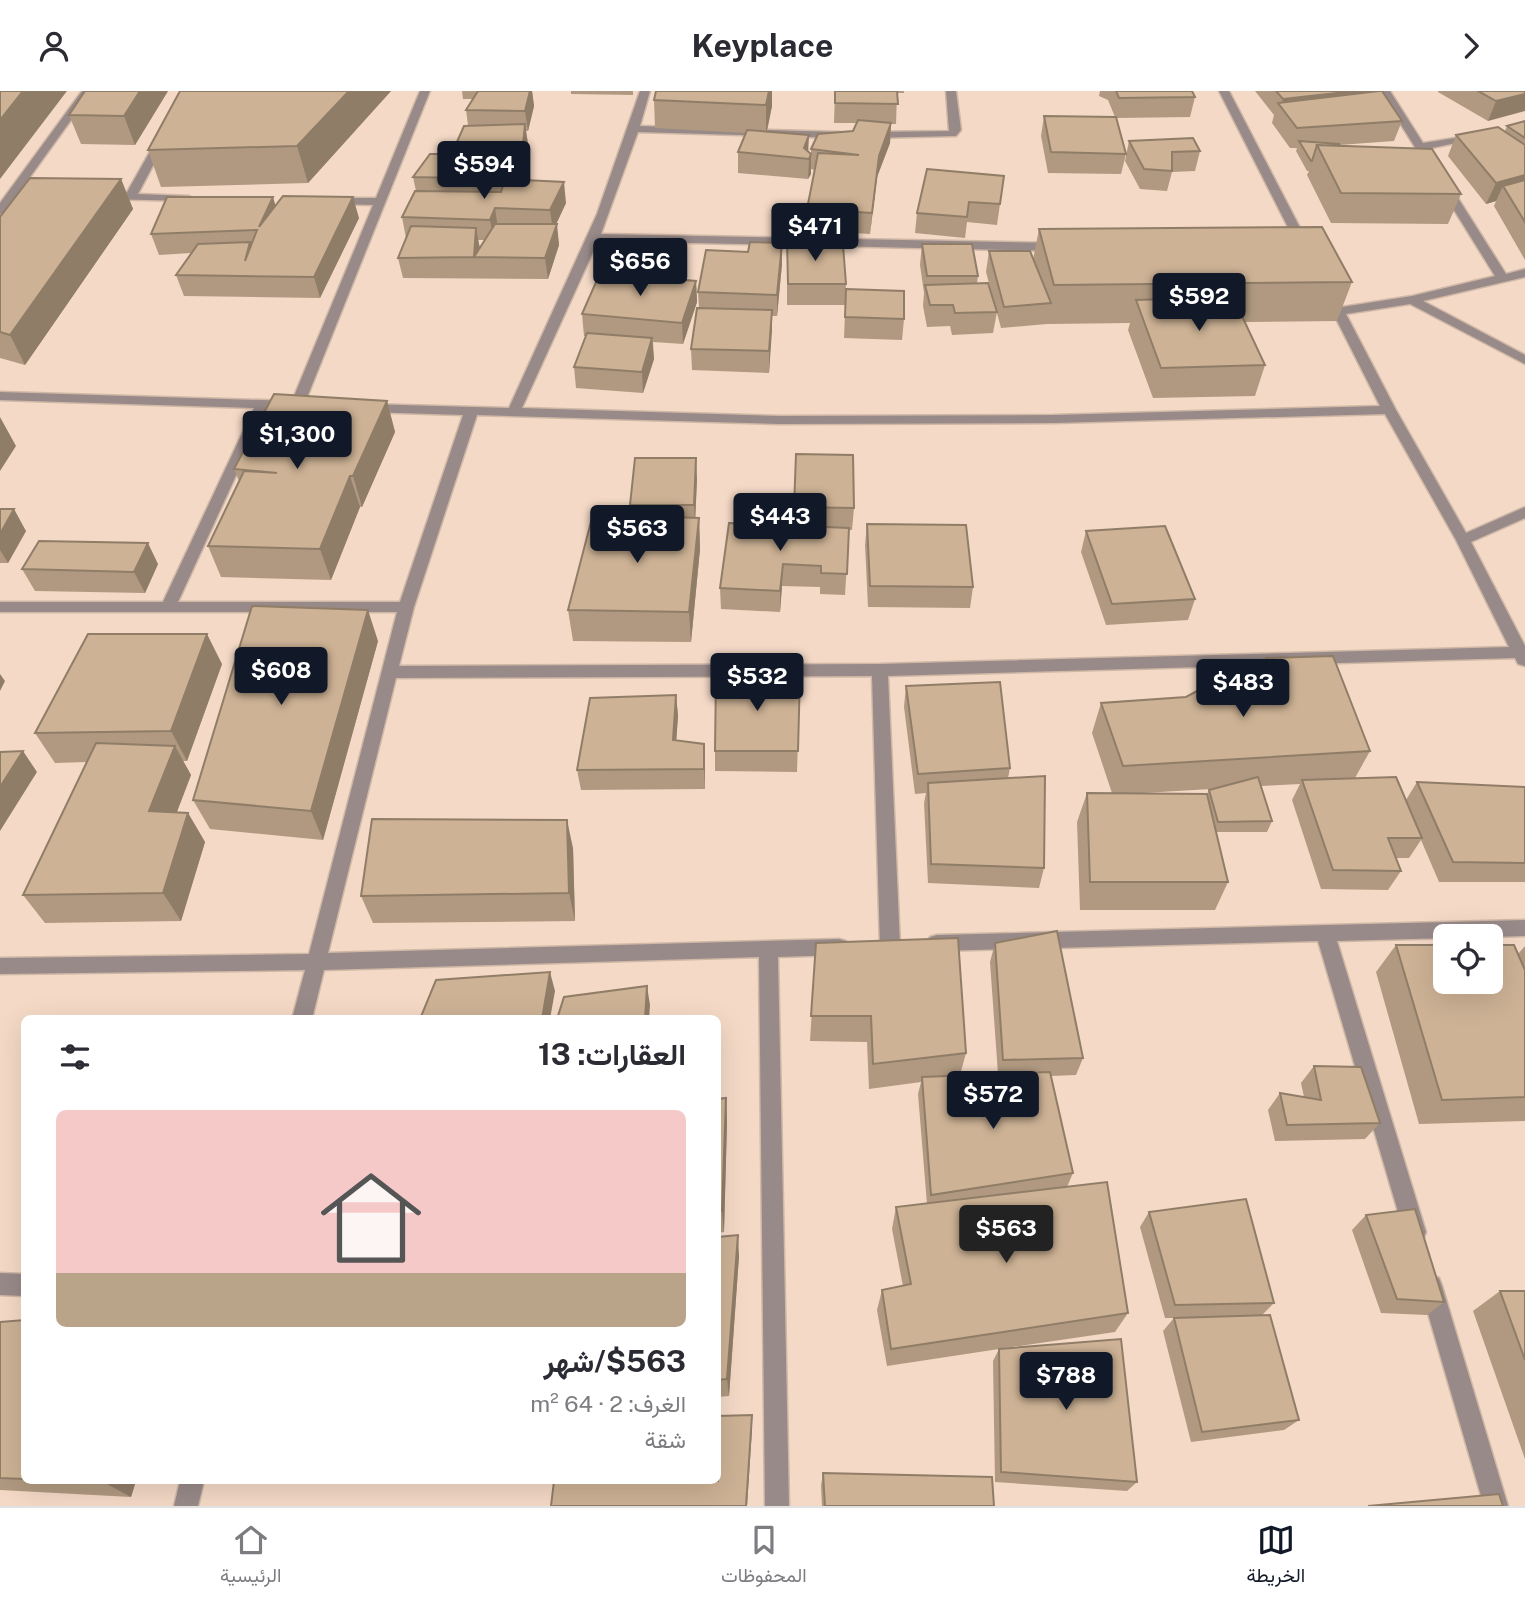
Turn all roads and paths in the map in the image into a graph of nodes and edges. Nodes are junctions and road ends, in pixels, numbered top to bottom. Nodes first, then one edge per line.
1 (87, 91) edge
2 (425, 91) edge
3 (645, 91) edge
4 (951, 91) edge
5 (1224, 91) edge
6 (1385, 91) edge
7 (169, 127) edge
8 (636, 129) junction
9 (1490, 133) edge
10 (847, 135) edge
11 (860, 135) edge
12 (1420, 147) junction
13 (12, 195) junction
14 (25, 196) edge
15 (90, 197) edge
16 (130, 198) junction
17 (200, 199) edge
18 (326, 201) edge
19 (382, 202) junction
20 (0, 211) edge
21 (593, 237) junction
22 (1072, 247) edge
23 (1525, 273) edge
24 (1503, 279) junction
25 (1412, 300) junction
26 (1339, 311) junction
27 (1525, 361) edge
28 (0, 396) edge
29 (262, 405) junction
30 (350, 407) edge
31 (1389, 410) junction
32 (471, 412) junction
33 (513, 414) junction
34 (1525, 512) edge
35 (1464, 540) junction
36 (169, 605) junction
37 (0, 607) edge
38 (406, 607) junction
39 (1522, 657) edge
40 (880, 670) junction
41 (391, 672) junction
42 (1525, 928) edge
43 (1325, 934) junction
44 (890, 945) junction
45 (768, 950) junction
46 (316, 962) junction
47 (0, 966) edge
48 (303, 1015) edge
49 (0, 1284) edge
50 (21, 1285) edge
51 (191, 1484) edge
52 (186, 1506) edge
53 (777, 1506) edge
54 (1496, 1506) edge

1 - 13 street
2 - 19 street
3 - 8 street
4 - 11 street
5 - 26 street
6 - 12 street
7 - 16 street
8 - 10 street
8 - 21 street
9 - 12 street
12 - 24 street
13 - 14 street
13 - 20 street
15 - 16 street
16 - 17 street
18 - 19 street
19 - 29 street
21 - 22 street
21 - 33 street
23 - 24 street
24 - 25 street
25 - 26 street
25 - 27 street
26 - 31 street
28 - 29 street
29 - 36 street
30 - 32 street
31 - 33 street
31 - 35 street
32 - 33 street
32 - 38 street
34 - 35 street
35 - 39 street
36 - 37 street
36 - 38 street
38 - 41 street
39 - 40 street
40 - 41 street
40 - 44 street
41 - 46 street
42 - 43 street
43 - 44 street
43 - 54 street
44 - 45 street
45 - 46 street
45 - 53 street
46 - 47 street
46 - 48 street
49 - 50 street
51 - 52 street

